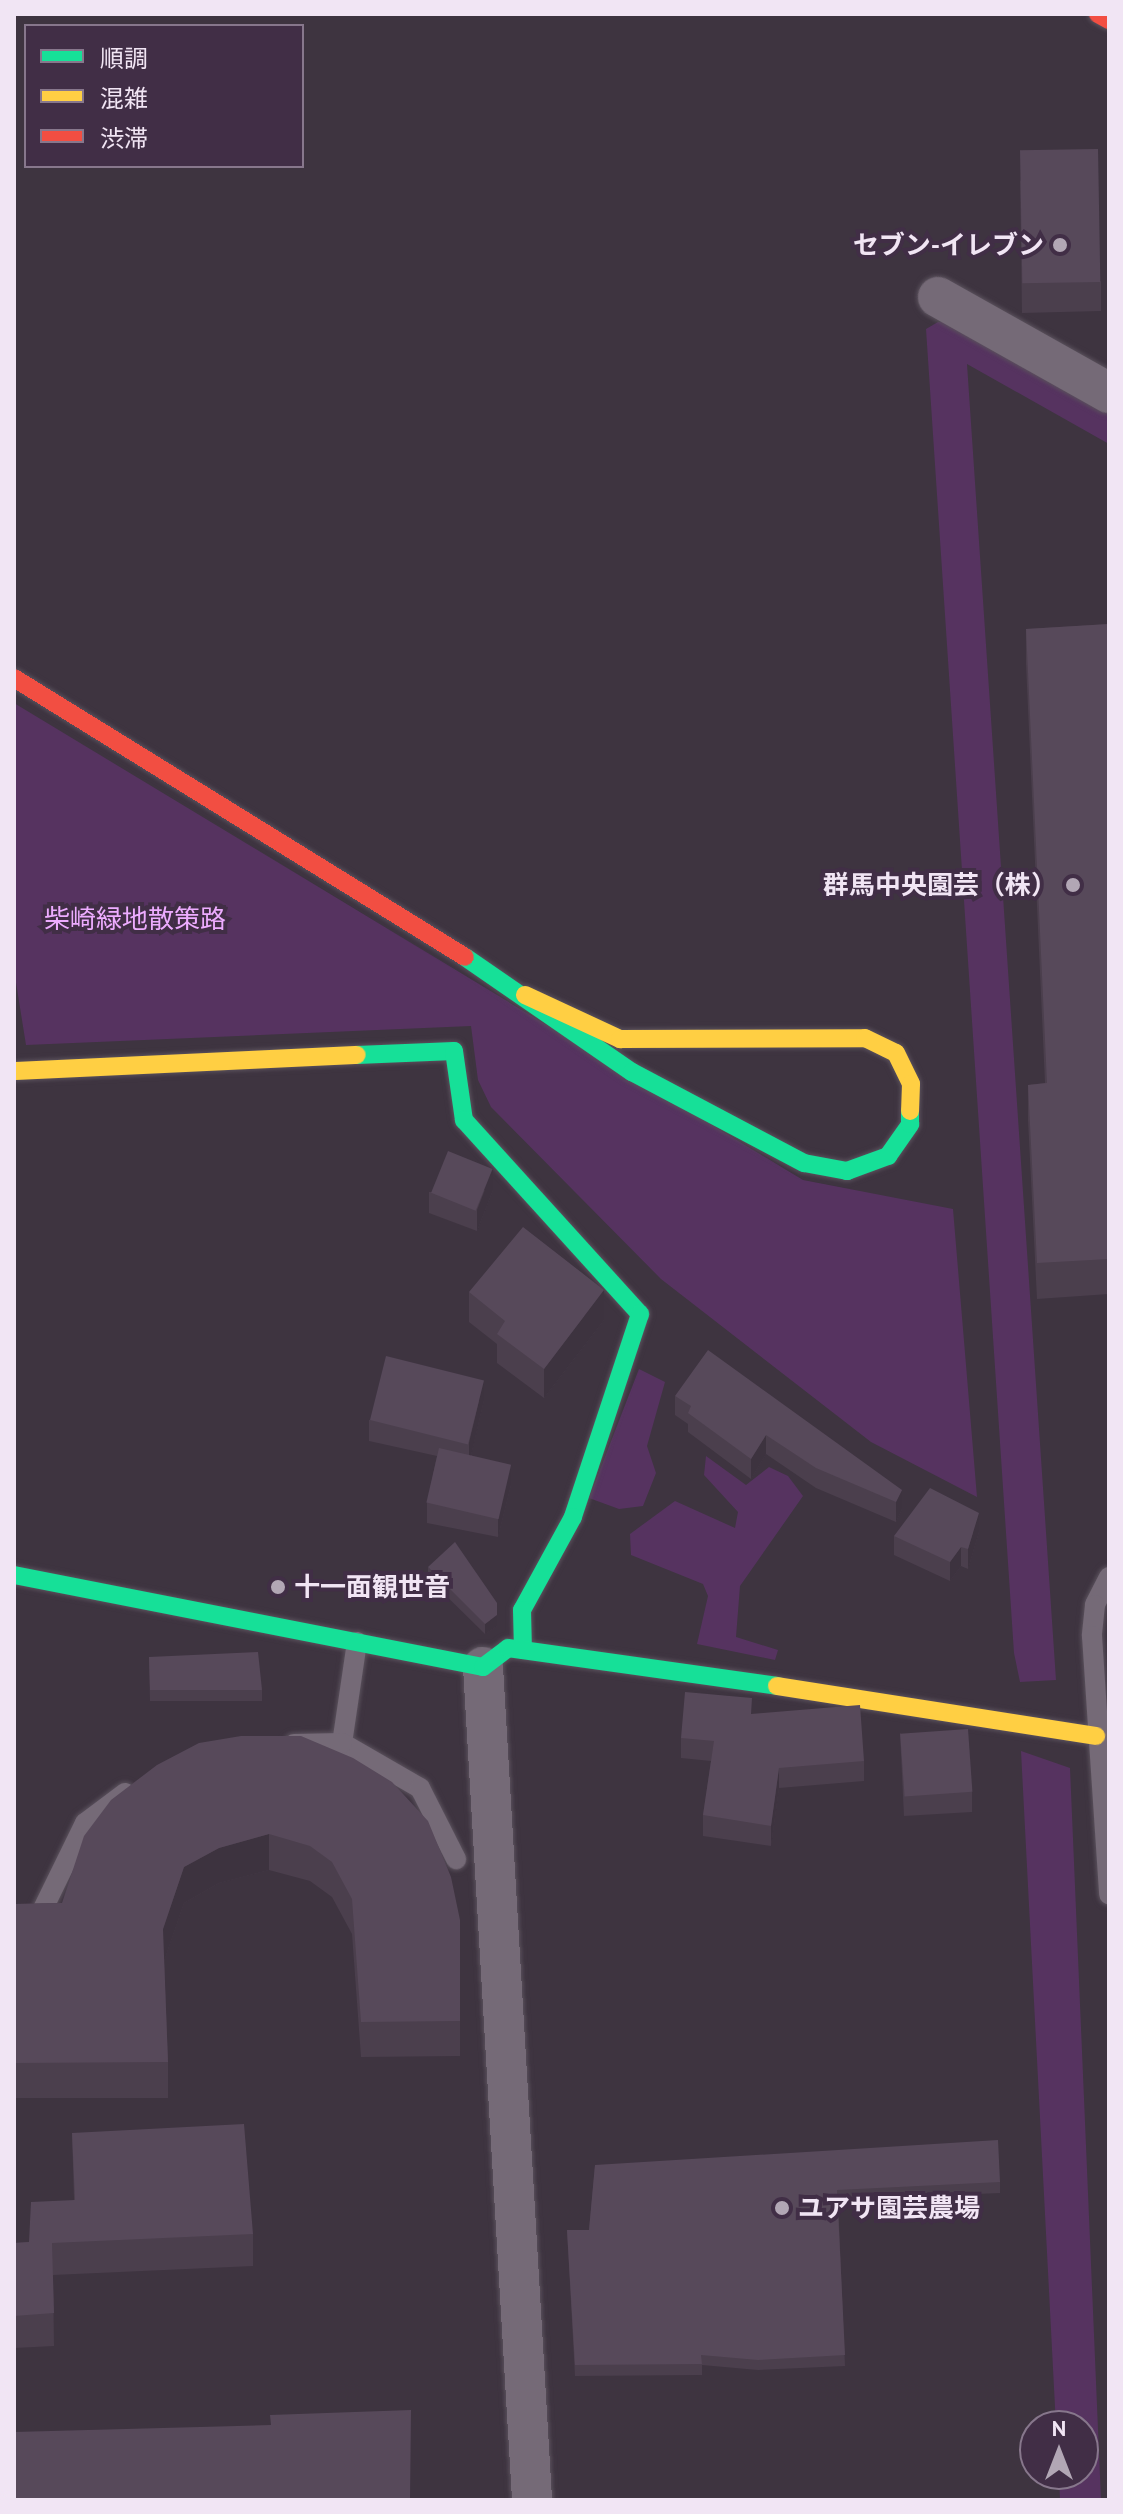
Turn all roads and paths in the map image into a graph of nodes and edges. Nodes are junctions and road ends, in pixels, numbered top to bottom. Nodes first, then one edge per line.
1 (1098, 14) edge
2 (1109, 20) edge
3 (938, 297) dead end
4 (1109, 393) edge
5 (14, 678) edge
6 (525, 995) junction
7 (14, 1071) edge
8 (14, 1575) edge
9 (1109, 1577) edge
10 (357, 1642) junction
11 (523, 1650) junction
12 (483, 1667) junction
13 (1096, 1736) junction
14 (342, 1743) junction
15 (272, 1745) edge
16 (141, 1781) edge
17 (456, 1859) dead end
18 (1109, 1894) edge
19 (39, 1917) edge
20 (532, 2500) edge

1 - 2 main road
3 - 4 street
5 - 6 main road
6 - 6 main road
7 - 11 main road
8 - 10 main road
9 - 13 lane
10 - 12 main road
10 - 14 lane
11 - 12 main road
11 - 13 main road
12 - 20 street
13 - 18 lane
14 - 15 lane
14 - 17 lane
16 - 19 lane

